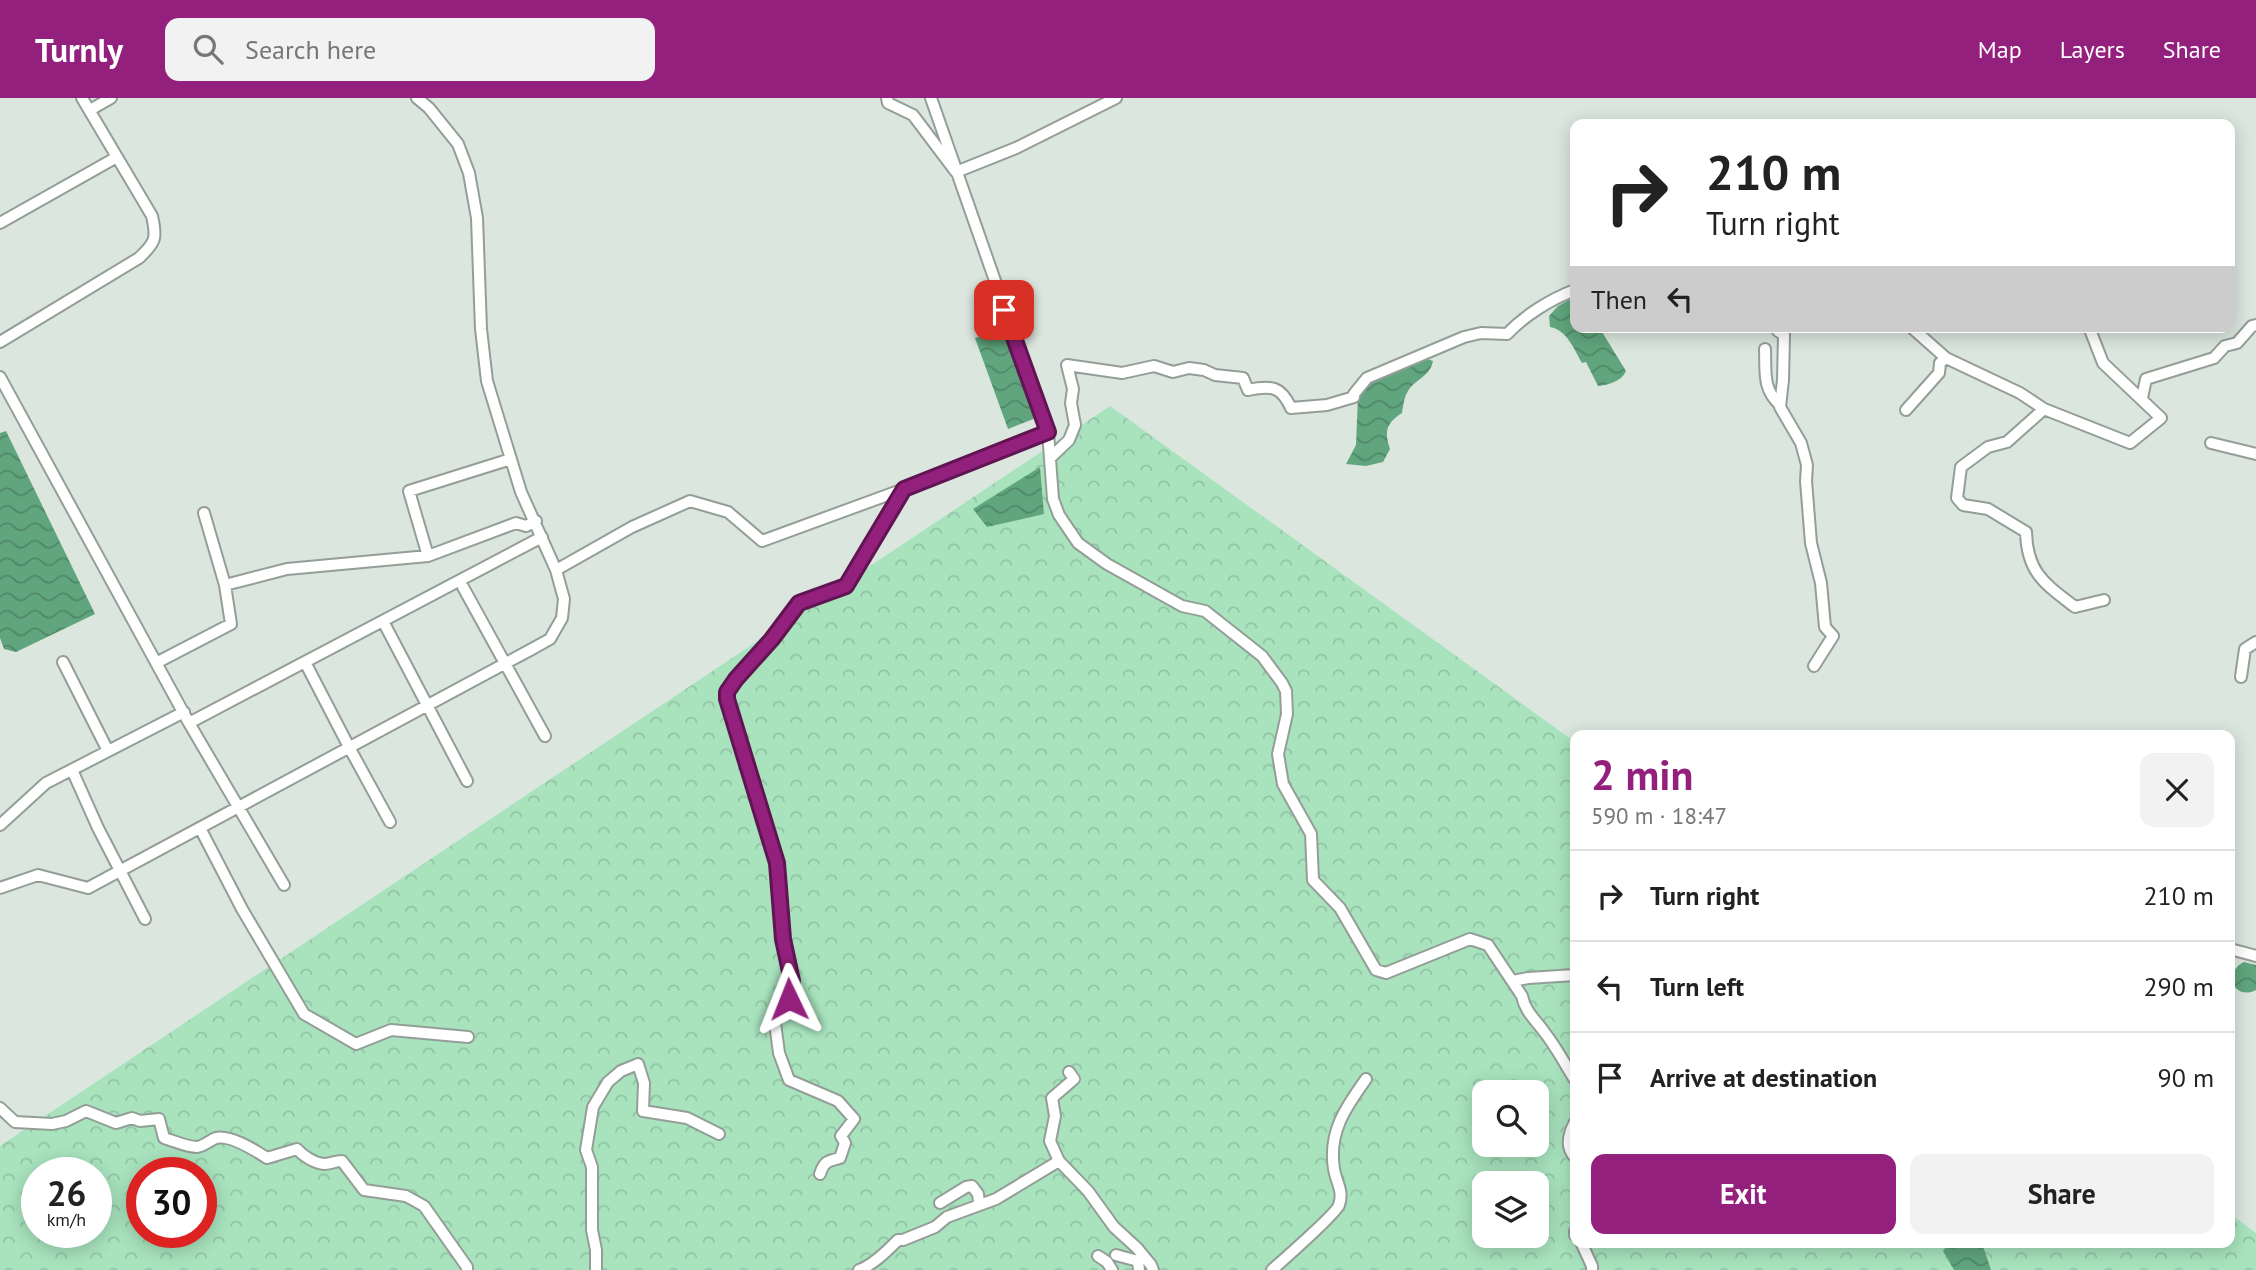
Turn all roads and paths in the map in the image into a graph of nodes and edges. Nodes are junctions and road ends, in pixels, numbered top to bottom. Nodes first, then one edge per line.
1 (82, 98) edge
2 (111, 98) edge
3 (417, 98) edge
4 (887, 98) edge
5 (931, 98) edge
6 (1115, 98) edge
7 (90, 110) junction
8 (117, 157) junction
9 (956, 172) junction
10 (0, 223) edge
11 (1570, 292) edge
12 (2256, 325) edge
13 (1781, 333) edge
14 (1918, 333) edge
15 (2091, 333) edge
16 (0, 342) edge
17 (1765, 349) dead end
18 (1946, 358) junction
19 (0, 377) edge
20 (2142, 398) junction
21 (1780, 405) junction
22 (2044, 409) junction
23 (1906, 410) dead end
24 (1048, 432) junction
25 (2211, 443) dead end
26 (2256, 454) edge
27 (1050, 458) junction
28 (511, 459) junction
29 (904, 489) junction
30 (204, 513) dead end
31 (536, 522) junction
32 (542, 537) junction
33 (428, 556) junction
34 (556, 570) junction
35 (225, 585) junction
36 (463, 587) dead end
37 (2104, 600) dead end
38 (385, 625) dead end
39 (2256, 642) edge
40 (62, 662) dead end
41 (156, 663) junction
42 (505, 663) junction
43 (307, 666) dead end
44 (1814, 666) dead end
45 (2241, 677) dead end
46 (426, 705) junction
47 (184, 712) junction
48 (189, 723) junction
49 (545, 736) dead end
50 (348, 747) junction
51 (108, 751) junction
52 (72, 770) junction
53 (467, 781) dead end
54 (237, 808) junction
55 (390, 822) dead end
56 (0, 825) edge
57 (200, 828) junction
58 (121, 871) junction
59 (284, 885) dead end
60 (0, 888) edge
61 (145, 919) dead end
62 (2235, 950) edge
63 (2256, 956) edge
64 (1570, 975) edge
65 (1513, 981) junction
66 (468, 1037) dead end
67 (1069, 1072) dead end
68 (1570, 1072) edge
69 (1366, 1079) dead end
70 (0, 1108) edge
71 (719, 1134) dead end
72 (1059, 1161) junction
73 (820, 1174) dead end
74 (940, 1203) dead end
75 (979, 1203) junction
76 (1584, 1248) edge
77 (1116, 1255) dead end
78 (1098, 1256) dead end
79 (467, 1270) edge
80 (596, 1270) edge
81 (859, 1270) edge
82 (1112, 1270) edge
83 (1139, 1270) edge
84 (1153, 1270) edge
85 (1272, 1270) edge
86 (1592, 1270) edge

1 - 7 street
2 - 7 street
3 - 28 street
4 - 9 street
5 - 9 street
6 - 9 street
7 - 8 street
8 - 10 street
8 - 16 street
9 - 24 street
11 - 27 street
12 - 20 street
13 - 21 street
14 - 18 street
15 - 20 street
17 - 21 street
18 - 22 street
18 - 23 street
19 - 41 street
20 - 22 street
21 - 44 street
22 - 37 street
24 - 27 street
24 - 29 street
25 - 26 street
27 - 65 street
28 - 31 street
28 - 33 street
29 - 34 street
29 - 73 street
30 - 35 street
31 - 32 street
31 - 33 street
32 - 34 street
32 - 48 street
33 - 35 street
34 - 42 street
35 - 41 street
36 - 42 street
38 - 46 street
39 - 45 street
40 - 51 street
41 - 47 street
42 - 46 street
42 - 49 street
43 - 50 street
46 - 50 street
46 - 53 street
47 - 48 street
47 - 51 street
48 - 54 street
50 - 54 street
50 - 55 street
51 - 52 street
52 - 56 street
52 - 58 street
54 - 57 street
54 - 59 street
57 - 58 street
57 - 66 street
58 - 60 street
58 - 61 street
62 - 63 street
64 - 65 street
65 - 68 street
67 - 72 street
69 - 85 street
70 - 79 street
71 - 80 street
72 - 75 street
72 - 84 street
74 - 75 street
75 - 81 street
76 - 86 street
77 - 83 street
78 - 82 street

